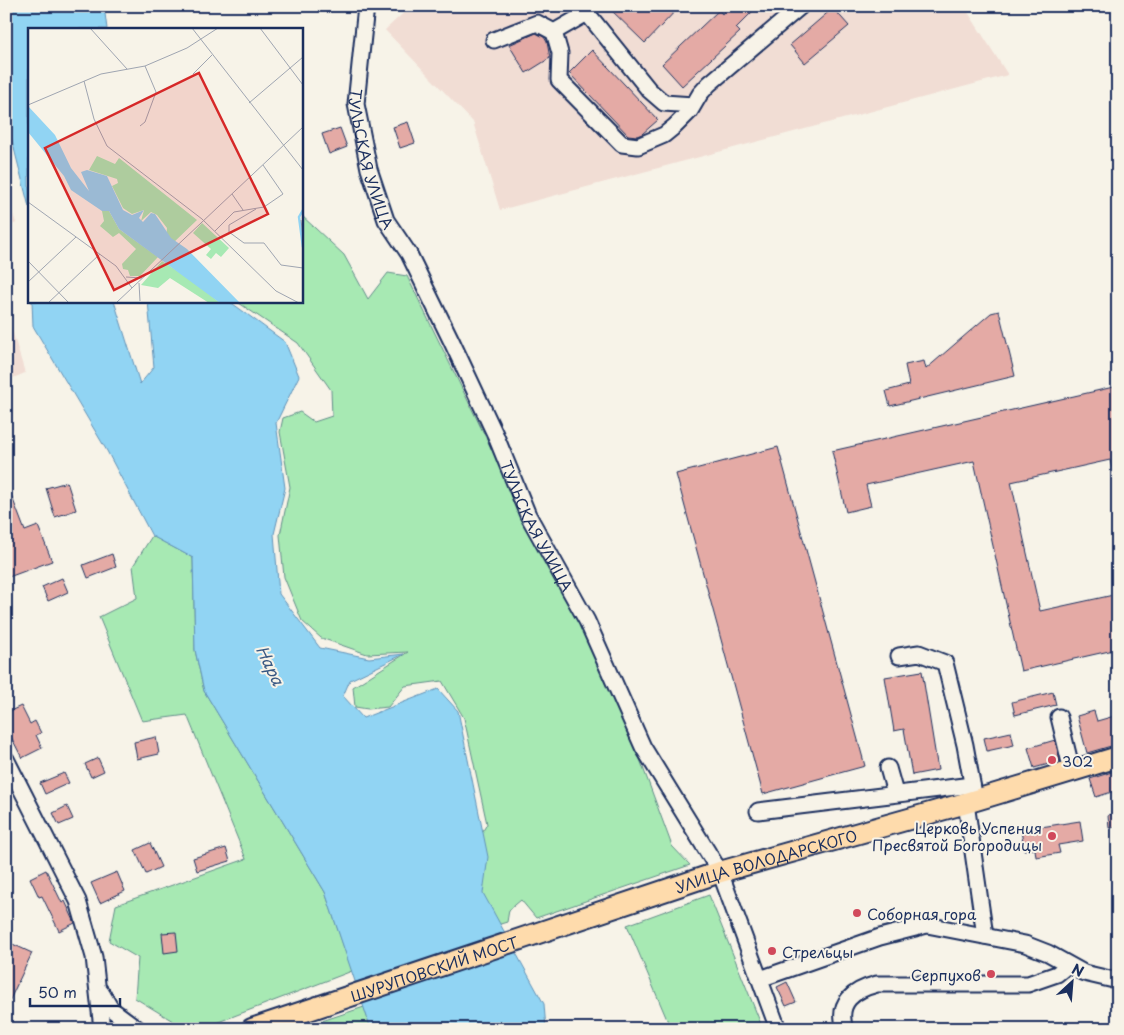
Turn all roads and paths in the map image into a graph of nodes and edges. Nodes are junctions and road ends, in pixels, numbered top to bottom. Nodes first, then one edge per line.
1 (366, 6) edge
2 (801, 6) edge
3 (589, 9) edge
4 (554, 32) junction
5 (494, 40) dead end
6 (693, 105) junction
7 (899, 656) dead end
8 (1059, 717) dead end
9 (1118, 757) edge
10 (6, 759) edge
11 (888, 768) dead end
12 (1072, 771) junction
13 (12, 782) edge
14 (895, 793) junction
15 (971, 796) junction
16 (758, 810) dead end
17 (720, 872) junction
18 (531, 935) joint
19 (985, 936) junction
20 (1068, 965) junction
21 (760, 980) junction
22 (1118, 981) edge
23 (98, 986) junction
24 (102, 1029) edge
25 (138, 1029) edge
26 (252, 1029) edge
27 (778, 1029) edge
28 (845, 1029) edge

1 - 17 street, ТУЛЬСКАЯ УЛИЦА
2 - 6 street
3 - 4 street
3 - 6 street
4 - 5 street
4 - 6 street
7 - 15 street
8 - 12 street
9 - 12 main road, УЛИЦА ВОЛОДАРСКОГО
10 - 13 street
11 - 14 street
12 - 15 main road, УЛИЦА ВОЛОДАРСКОГО
13 - 23 street
14 - 15 street
14 - 16 street
15 - 17 main road, УЛИЦА ВОЛОДАРСКОГО
15 - 19 street
17 - 18 main road, УЛИЦА ВОЛОДАРСКОГО
17 - 21 street, ТУЛЬСКАЯ УЛИЦА
18 - 26 main road, ШУРУПОВСКИЙ МОСТ
19 - 20 street
19 - 21 street
20 - 22 street
20 - 28 street
21 - 27 street, ТУЛЬСКАЯ УЛИЦА
23 - 24 street
23 - 25 street

